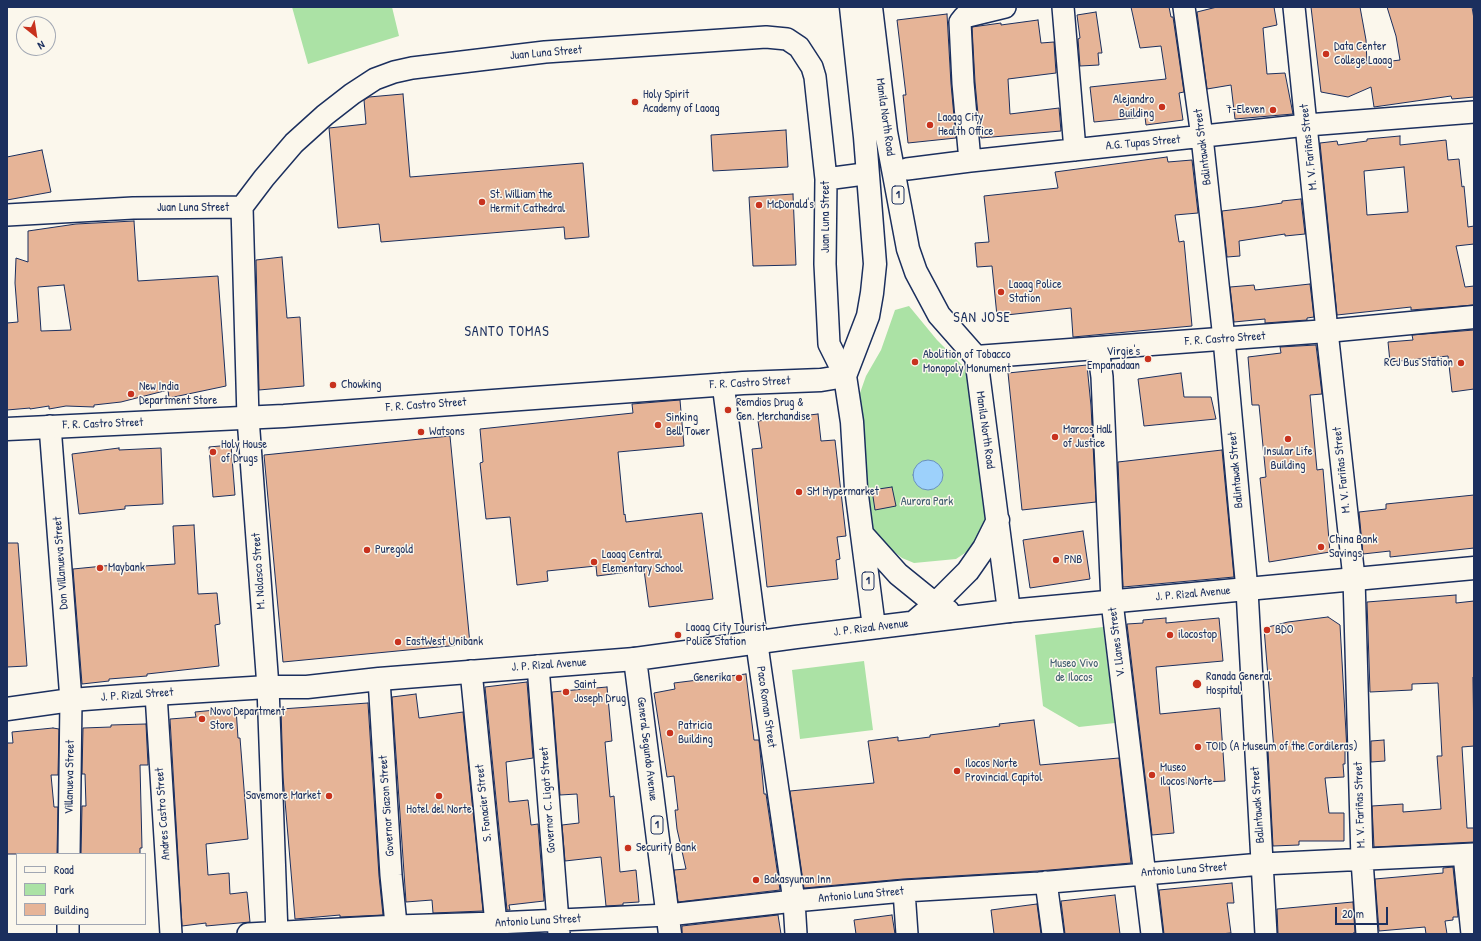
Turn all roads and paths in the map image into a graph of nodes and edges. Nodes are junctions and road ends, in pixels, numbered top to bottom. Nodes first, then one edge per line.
1 (1005, 7) edge
2 (1063, 7) edge
3 (1184, 7) edge
4 (1294, 7) edge
5 (862, 11) edge
6 (1474, 112) edge
7 (1307, 126) junction
8 (1202, 137) junction
9 (1075, 150) junction
10 (970, 161) junction
11 (908, 168) dead end
12 (864, 174) dead end
13 (826, 179) junction
14 (242, 207) junction
15 (7, 215) edge
16 (1474, 317) edge
17 (1327, 331) junction
18 (1224, 339) junction
19 (1098, 348) junction
20 (976, 357) junction
21 (845, 376) junction
22 (723, 384) junction
23 (248, 418) junction
24 (50, 426) junction
25 (7, 429) edge
26 (998, 520) junction
27 (862, 535) junction
28 (1474, 568) edge
29 (1354, 578) junction
30 (1247, 590) junction
31 (1112, 602) junction
32 (935, 604) junction
33 (1009, 611) junction
34 (959, 617) junction
35 (913, 623) junction
36 (874, 627) junction
37 (756, 643) junction
38 (635, 659) junction
39 (538, 666) junction
40 (470, 671) junction
41 (379, 679) junction
42 (268, 687) junction
43 (156, 694) junction
44 (71, 700) junction
45 (7, 709) edge
46 (69, 853) edge
47 (1469, 854) edge
48 (1362, 860) junction
49 (1262, 864) junction
50 (1144, 873) junction
51 (1046, 882) junction
52 (904, 892) junction
53 (794, 901) junction
54 (669, 924) edge
55 (558, 927) edge
56 (496, 928) edge
57 (397, 930) edge
58 (277, 933) edge
59 (171, 934) edge
60 (248, 934) edge
61 (796, 934) edge
62 (906, 934) edge
63 (1053, 934) edge
64 (1152, 934) edge
65 (1266, 934) edge
66 (1367, 934) edge
67 (1472, 934) edge

1 - 10 street
2 - 9 street
3 - 8 street, Balintawak Street
4 - 7 street, M. V. Fariñas Street
5 - 20 main road, Manila North Road / 1
5 - 21 main road, Manila North Road / 1
6 - 7 street, A.G. Tupas Street
7 - 8 street, A.G. Tupas Street
7 - 17 street, M. V. Fariñas Street
8 - 9 street, A.G. Tupas Street
8 - 18 street, Balintawak Street
9 - 10 street, A.G. Tupas Street
10 - 11 street, A.G. Tupas Street
12 - 13 street
13 - 14 street, Juan Luna Street
13 - 21 street, Juan Luna Street
14 - 15 street, Juan Luna Street
14 - 23 street, M. Nolasco Street
16 - 17 main road, F. R. Castro Street
17 - 18 main road, F. R. Castro Street
17 - 29 street, M. V. Fariñas Street
18 - 19 main road, F. R. Castro Street
18 - 30 street, Balintawak Street
19 - 20 main road, F. R. Castro Street
19 - 31 street, V. Llanes Street
20 - 26 main road, Manila North Road
21 - 22 main road, F. R. Castro Street
21 - 27 main road, Manila North Road / 1
22 - 23 main road, F. R. Castro Street
22 - 37 street, Paco Roman Street
23 - 24 main road, F. R. Castro Street
23 - 42 street, M. Nolasco Street
24 - 25 main road, F. R. Castro Street
24 - 44 street, Don Villanueva Street
26 - 32 main road
26 - 33 main road, Manila North Road
27 - 32 main road
27 - 36 main road, Manila North Road / 1
28 - 29 main road, J. P. Rizal Avenue
29 - 30 main road, J. P. Rizal Avenue
29 - 48 street, M. V. Fariñas Street
30 - 31 main road, J. P. Rizal Avenue
30 - 49 street, Balintawak Street
31 - 33 main road, J. P. Rizal Avenue
31 - 50 street, V. Llanes Street
32 - 34 main road
32 - 35 main road
33 - 34 main road, J. P. Rizal Avenue
34 - 35 main road, J. P. Rizal Avenue
35 - 36 main road, J. P. Rizal Avenue
36 - 37 main road, J. P. Rizal Avenue
37 - 38 main road, J. P. Rizal Avenue
37 - 53 street, Paco Roman Street
38 - 39 main road, J. P. Rizal Avenue
38 - 54 main road, General Segundo Avenue / 1
39 - 40 main road, J. P. Rizal Avenue
39 - 55 street, Governor C. Ligot Street
40 - 41 main road, J. P. Rizal Avenue
40 - 56 street, S. Fonacier Street
41 - 42 main road, J. P. Rizal Avenue
41 - 57 street, Governor Siazon Street
42 - 43 main road, J. P. Rizal Street
42 - 58 street, M. Nolasco Street
43 - 44 main road, J. P. Rizal Street
43 - 59 street, Andres Castro Street
44 - 45 main road, J. P. Rizal Street
44 - 46 street, Villanueva Street
47 - 48 street, Antonio Luna Street
47 - 67 street
48 - 49 street, Antonio Luna Street
48 - 66 street, M. V. Fariñas Street
49 - 50 street, Antonio Luna Street
49 - 65 street, Balintawak Street
50 - 51 street, Antonio Luna Street
50 - 64 street, V. Llanes Street
51 - 52 street, Antonio Luna Street
51 - 63 street
52 - 53 street, Antonio Luna Street
52 - 62 street
53 - 54 street, Antonio Luna Street
53 - 61 street, Paco Roman Street
54 - 55 street, Antonio Luna Street
55 - 56 street, Antonio Luna Street
56 - 57 street, Antonio Luna Street
57 - 58 street, Antonio Luna Street
58 - 60 street, Antonio Luna Street

